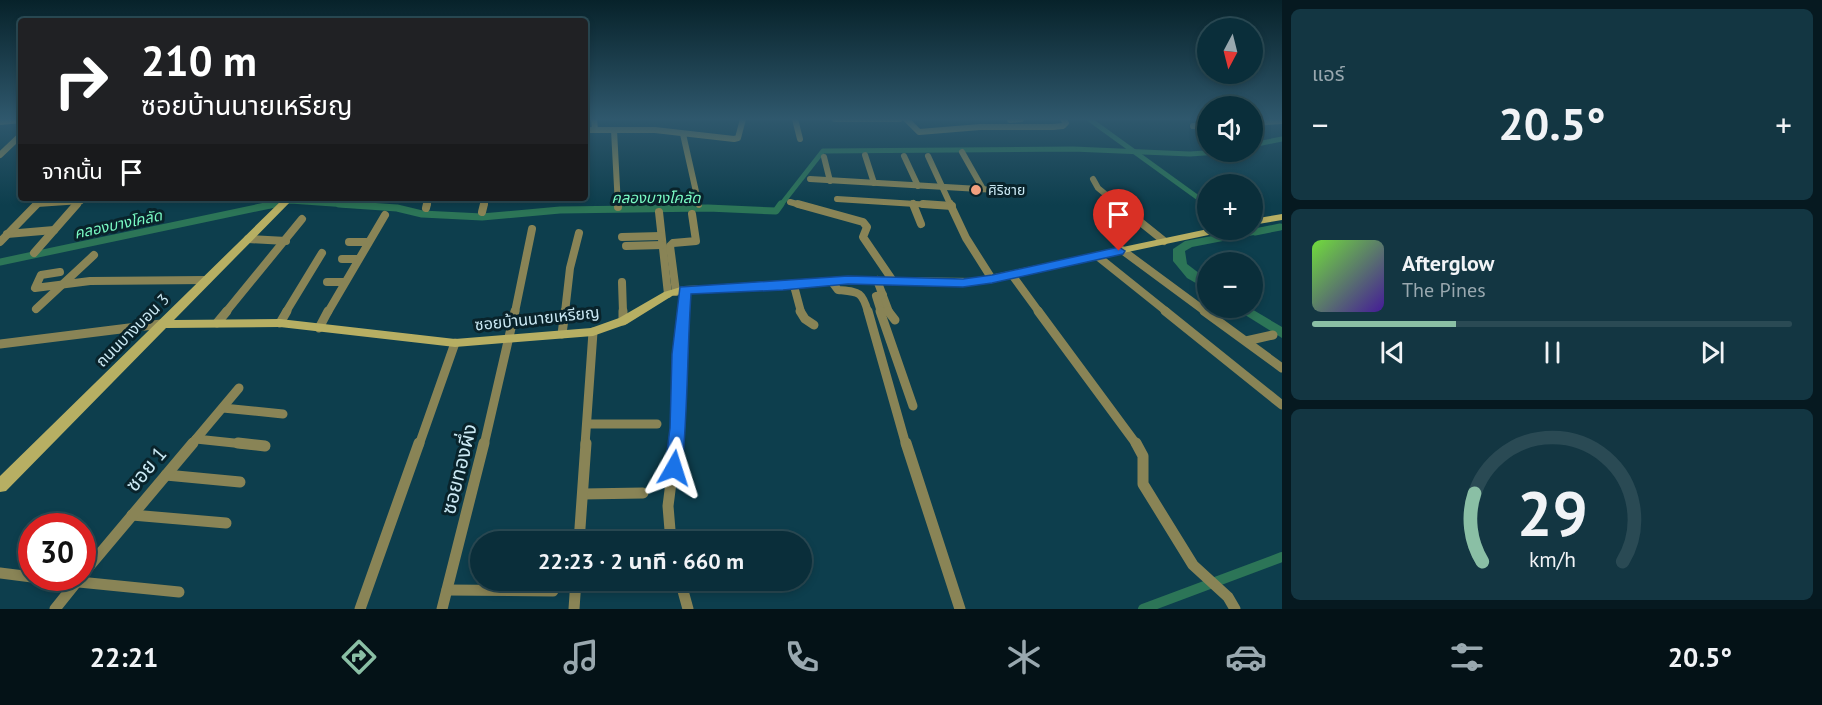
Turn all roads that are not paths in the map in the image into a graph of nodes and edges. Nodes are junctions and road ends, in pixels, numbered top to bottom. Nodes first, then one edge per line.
1 (615, 147) edge
2 (686, 147) edge
3 (962, 152) dead end
4 (865, 155) dead end
5 (904, 156) dead end
6 (928, 156) dead end
7 (824, 157) dead end
8 (810, 179) dead end
9 (1093, 179) dead end
10 (830, 181) junction
11 (874, 183) junction
12 (918, 186) junction
13 (943, 187) junction
14 (983, 189) junction
15 (1013, 191) dead end
16 (837, 199) dead end
17 (40, 201) edge
18 (80, 201) edge
19 (429, 201) edge
20 (485, 201) edge
21 (881, 201) junction
22 (790, 202) dead end
23 (284, 203) edge
24 (913, 203) junction
25 (699, 206) dead end
26 (952, 206) junction
27 (618, 207) dead end
28 (426, 208) dead end
29 (482, 212) dead end
30 (658, 212) dead end
31 (885, 212) dead end
32 (692, 214) dead end
33 (385, 215) dead end
34 (1282, 217) edge
35 (1263, 218) edge
36 (302, 219) dead end
37 (921, 224) dead end
38 (54, 230) junction
39 (532, 230) dead end
40 (579, 233) dead end
41 (7, 234) junction
42 (1197, 234) edge
43 (661, 236) junction
44 (622, 237) dead end
45 (248, 239) junction
46 (286, 241) junction
47 (1164, 241) junction
48 (0, 242) edge
49 (349, 242) dead end
50 (368, 242) junction
51 (662, 245) junction
52 (626, 246) dead end
53 (1122, 250) junction
54 (34, 253) dead end
55 (322, 253) dead end
56 (94, 255) dead end
57 (1097, 256) junction
58 (342, 259) dead end
59 (357, 259) junction
60 (60, 272) dead end
61 (1012, 275) junction
62 (992, 279) junction
63 (207, 280) junction
64 (878, 280) junction
65 (893, 281) junction
66 (327, 282) dead end
67 (344, 282) junction
68 (622, 282) dead end
69 (832, 282) junction
70 (66, 283) junction
71 (794, 286) junction
72 (676, 292) junction
73 (883, 295) junction
74 (36, 309) dead end
75 (895, 320) dead end
76 (623, 321) junction
77 (217, 323) junction
78 (280, 323) junction
79 (161, 324) junction
80 (814, 325) dead end
81 (319, 328) junction
82 (593, 332) junction
83 (562, 334) junction
84 (1273, 335) dead end
85 (509, 337) junction
86 (1246, 341) junction
87 (455, 343) junction
88 (0, 344) edge
89 (1282, 368) edge
90 (239, 388) dead end
91 (1282, 405) edge
92 (913, 406) dead end
93 (223, 408) junction
94 (283, 414) dead end
95 (588, 424) junction
96 (657, 424) dead end
97 (196, 439) junction
98 (265, 446) dead end
99 (166, 475) junction
100 (240, 482) dead end
101 (0, 486) edge
102 (643, 493) dead end
103 (583, 494) junction
104 (132, 515) junction
105 (226, 523) dead end
106 (580, 531) edge
107 (670, 531) edge
108 (96, 559) edge
109 (0, 573) edge
110 (18, 575) edge
111 (96, 580) edge
112 (447, 590) junction
113 (470, 590) edge
114 (70, 591) edge
115 (575, 591) edge
116 (683, 591) edge
117 (179, 592) dead end
118 (55, 609) edge
119 (360, 609) edge
120 (442, 609) edge
121 (574, 609) edge
122 (688, 609) edge
123 (960, 609) edge
124 (1235, 609) edge

1 - 27 street
2 - 25 street
3 - 14 street
4 - 11 street
5 - 12 street
6 - 13 street
7 - 10 street
8 - 10 street
9 - 47 street
10 - 11 street
11 - 12 street
12 - 13 street
13 - 14 street
13 - 26 street
14 - 15 street
16 - 21 street
17 - 41 street
18 - 38 street
19 - 28 street
20 - 29 street
21 - 24 street
21 - 31 street
22 - 65 street
23 - 45 street, ถนนบางบอน 3
24 - 26 street
24 - 37 street
26 - 62 street
30 - 43 street
32 - 72 street
33 - 50 street
34 - 35 street
36 - 46 street
38 - 41 street
38 - 54 street
39 - 85 street, ซอยทองผึ่ง
40 - 83 street
41 - 48 street
42 - 47 street, ซอยบ้านนายเหรียญ
43 - 44 street
43 - 51 street
45 - 46 street
45 - 63 street, ถนนบางบอน 3
46 - 77 street
47 - 53 street, ซอยบ้านนายเหรียญ
49 - 50 street
50 - 59 street
51 - 52 street
51 - 72 street
53 - 57 street, ซอยบ้านนายเหรียญ
53 - 86 street
55 - 78 street
56 - 70 street
57 - 61 street, ซอยบ้านนายเหรียญ
57 - 91 street
58 - 59 street
59 - 67 street
60 - 70 street
61 - 62 street, ซอยบ้านนายเหรียญ
61 - 124 street
62 - 65 street, ซอยบ้านนายเหรียญ
63 - 70 street
63 - 79 street, ถนนบางบอน 3
64 - 65 street, ซอยบ้านนายเหรียญ
64 - 69 street, ซอยบ้านนายเหรียญ
64 - 73 street
66 - 67 street
67 - 81 street
68 - 76 street
69 - 71 street, ซอยบ้านนายเหรียญ
69 - 123 street
70 - 74 street
71 - 72 street, ซอยบ้านนายเหรียญ
71 - 80 street
72 - 76 street, ซอยบ้านนายเหรียญ
72 - 107 street
73 - 75 street
73 - 92 street
76 - 82 street, ซอยบ้านนายเหรียญ
77 - 78 street, ซอยบ้านนายเหรียญ
77 - 79 street, ซอยบ้านนายเหรียญ
78 - 81 street, ซอยบ้านนายเหรียญ
79 - 88 street
79 - 101 street, ถนนบางบอน 3
81 - 87 street, ซอยบ้านนายเหรียญ
82 - 83 street, ซอยบ้านนายเหรียญ
82 - 95 street
83 - 85 street, ซอยบ้านนายเหรียญ
84 - 86 street
85 - 87 street, ซอยบ้านนายเหรียญ
85 - 112 street, ซอยทองผึ่ง
86 - 89 street
87 - 119 street, ซอยบ้านนายเหรียญ
90 - 93 street, ซอย 1
93 - 94 street
93 - 97 street, ซอย 1
95 - 96 street
95 - 103 street
97 - 98 street
97 - 99 street, ซอย 1
99 - 100 street
99 - 104 street, ซอย 1
102 - 103 street
103 - 106 street
104 - 105 street
104 - 108 street, ซอย 1
109 - 110 street
111 - 117 street
112 - 113 street
112 - 120 street, ซอยทองผึ่ง
114 - 118 street, ซอย 1
115 - 121 street
116 - 122 street

